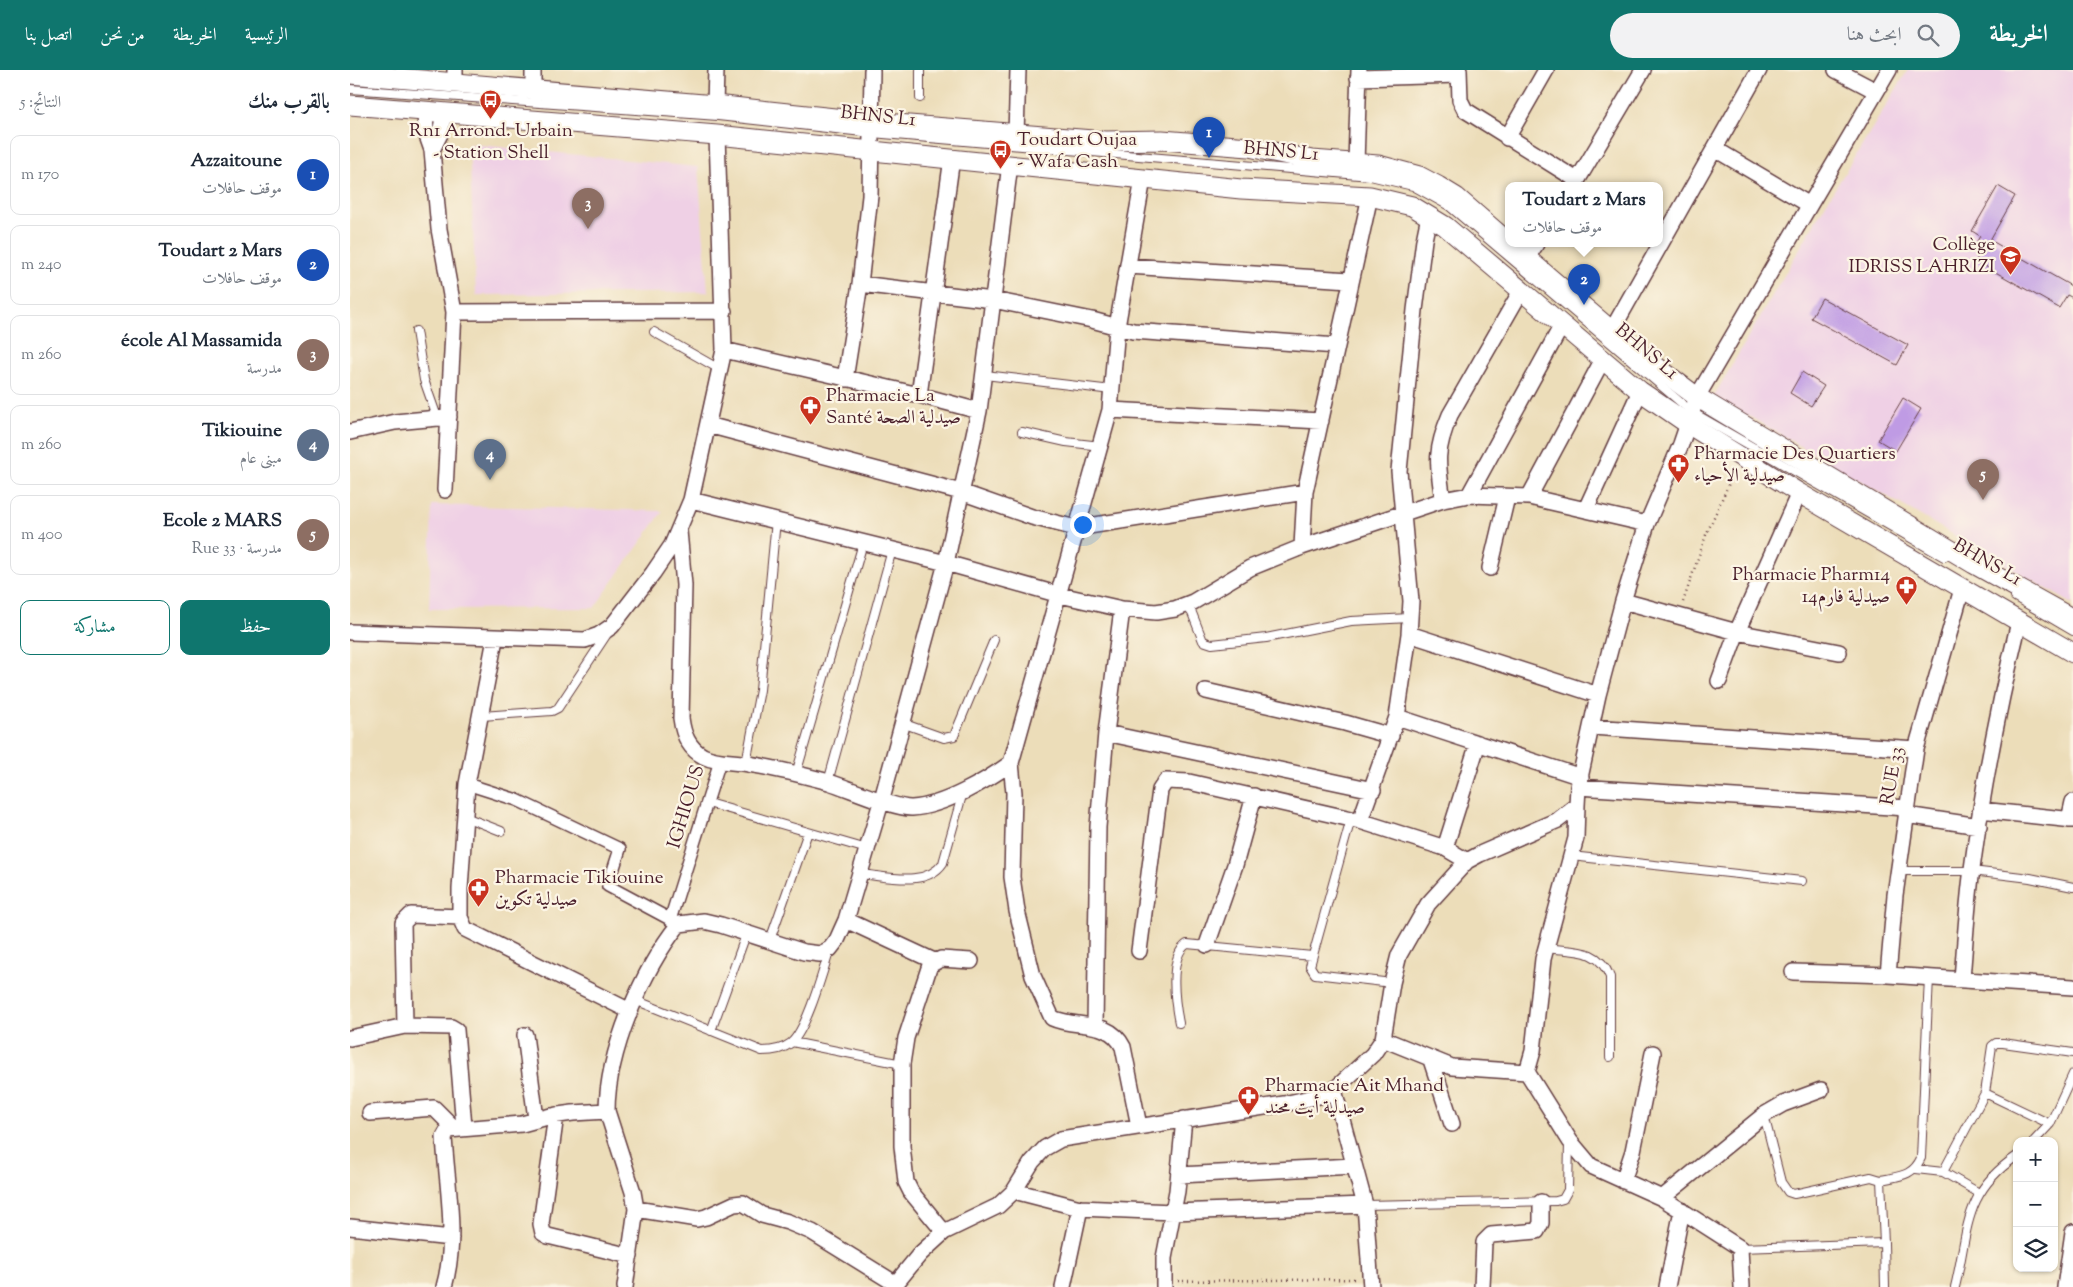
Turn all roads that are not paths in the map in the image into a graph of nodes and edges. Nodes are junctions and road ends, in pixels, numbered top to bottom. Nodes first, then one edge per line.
1 (533, 70) edge
2 (716, 70) edge
3 (872, 70) edge
4 (920, 70) edge
5 (1018, 70) edge
6 (1546, 70) edge
7 (1643, 70) edge
8 (1759, 70) edge
9 (1836, 70) edge
10 (1888, 70) edge
11 (1458, 73) edge
12 (350, 74) edge
13 (1358, 74) edge
14 (455, 76) edge
15 (350, 84) edge
16 (350, 89) edge
17 (533, 91) junction
18 (1876, 91) junction
19 (920, 98) dead end
20 (350, 105) edge
21 (715, 105) junction
22 (425, 111) junction
23 (444, 113) junction
24 (872, 133) junction
25 (1016, 134) junction
26 (717, 135) junction
27 (1507, 138) junction
28 (1715, 149) junction
29 (432, 150) junction
30 (952, 158) junction
31 (1356, 163) junction
32 (1010, 164) junction
33 (1143, 179) junction
34 (1573, 182) edge
35 (1576, 182) edge
36 (1370, 196) junction
37 (1808, 204) junction
38 (1429, 216) junction
39 (1663, 232) edge
40 (1505, 239) edge
41 (1654, 247) edge
42 (1532, 251) edge
43 (1128, 266) junction
44 (1350, 280) junction
45 (860, 284) junction
46 (1521, 291) junction
47 (932, 292) junction
48 (993, 300) junction
49 (724, 311) junction
50 (454, 312) junction
51 (1562, 325) junction
52 (1117, 327) junction
53 (1612, 330) junction
54 (416, 331) dead end
55 (654, 332) dead end
56 (1337, 346) junction
57 (724, 350) junction
58 (1603, 359) junction
59 (721, 370) junction
60 (985, 375) junction
61 (845, 379) junction
62 (1112, 390) junction
63 (1640, 391) junction
64 (919, 395) junction
65 (1110, 410) junction
66 (1693, 410) junction
67 (979, 411) junction
68 (443, 417) junction
69 (1321, 421) junction
70 (708, 425) junction
71 (350, 432) edge
72 (1022, 432) dead end
73 (1101, 446) junction
74 (445, 490) dead end
75 (961, 492) junction
76 (1305, 492) junction
77 (1799, 493) junction
78 (1468, 495) junction
79 (1507, 497) junction
80 (1529, 497) junction
81 (691, 500) junction
82 (1443, 500) junction
83 (1586, 509) junction
84 (1404, 512) junction
85 (776, 520) junction
86 (1647, 524) junction
87 (1076, 528) junction
88 (679, 531) junction
89 (863, 543) junction
90 (1302, 547) junction
91 (892, 550) junction
92 (946, 563) junction
93 (1490, 568) dead end
94 (1996, 587) dead end
95 (1962, 589) junction
96 (2005, 592) dead end
97 (1060, 595) junction
98 (1623, 601) junction
99 (1186, 605) junction
100 (1122, 609) junction
101 (1410, 618) junction
102 (2073, 619) edge
103 (2019, 622) junction
104 (612, 626) junction
105 (2073, 630) edge
106 (350, 632) edge
107 (1737, 632) junction
108 (1409, 634) junction
109 (495, 639) junction
110 (994, 640) dead end
111 (1839, 652) dead end
112 (2073, 653) edge
113 (1719, 681) dead end
114 (1206, 691) dead end
115 (1598, 695) junction
116 (482, 716) junction
117 (1397, 717) junction
118 (902, 723) junction
119 (1592, 727) junction
120 (1106, 733) junction
121 (1391, 736) junction
122 (1478, 743) junction
123 (1916, 749) junction
124 (720, 761) junction
125 (746, 763) junction
126 (1011, 763) junction
127 (796, 774) junction
128 (828, 782) junction
129 (1579, 782) junction
130 (467, 784) junction
131 (1373, 790) junction
132 (963, 791) junction
133 (1254, 796) junction
134 (882, 799) junction
135 (2073, 802) edge
136 (708, 803) junction
137 (1577, 805) junction
138 (1981, 810) junction
139 (1907, 812) junction
140 (465, 817) junction
141 (1356, 820) junction
142 (2071, 820) edge
143 (1978, 826) junction
144 (501, 831) dead end
145 (808, 832) junction
146 (1445, 848) junction
147 (867, 849) junction
148 (1571, 856) junction
149 (1467, 861) junction
150 (1898, 871) junction
151 (1972, 871) junction
152 (860, 874) junction
153 (1802, 881) dead end
154 (2073, 887) edge
155 (460, 917) junction
156 (846, 920) junction
157 (675, 922) junction
158 (747, 932) junction
159 (770, 940) junction
160 (1207, 945) junction
161 (1546, 948) junction
162 (830, 949) junction
163 (1139, 951) dead end
164 (1312, 956) junction
165 (934, 961) junction
166 (971, 961) dead end
167 (1792, 972) dead end
168 (1888, 975) junction
169 (1929, 977) junction
170 (1962, 979) junction
171 (1392, 983) junction
172 (2073, 987) edge
173 (633, 1006) junction
174 (1179, 1023) dead end
175 (404, 1026) junction
176 (1095, 1026) junction
177 (710, 1031) junction
178 (525, 1035) dead end
179 (350, 1038) edge
180 (1383, 1039) junction
181 (792, 1042) junction
182 (1653, 1053) dead end
183 (2073, 1053) edge
184 (1610, 1057) dead end
185 (1432, 1060) junction
186 (902, 1064) junction
187 (1527, 1072) junction
188 (2073, 1074) edge
189 (1334, 1090) junction
190 (1821, 1090) dead end
191 (1986, 1093) junction
192 (607, 1111) junction
193 (370, 1113) dead end
194 (556, 1115) junction
195 (1764, 1115) junction
196 (536, 1119) junction
197 (1184, 1119) junction
198 (1452, 1124) dead end
199 (2050, 1124) junction
200 (1139, 1126) junction
201 (459, 1128) junction
202 (2038, 1137) edge
203 (1570, 1141) junction
204 (2013, 1159) edge
205 (1354, 1166) junction
206 (1916, 1169) junction
207 (1943, 1172) junction
208 (1179, 1175) junction
209 (1881, 1180) junction
210 (1623, 1181) junction
211 (1014, 1191) junction
212 (1979, 1193) junction
213 (1662, 1198) junction
214 (1541, 1202) junction
215 (1365, 1205) junction
216 (1080, 1208) junction
217 (636, 1209) junction
218 (1682, 1210) junction
219 (1173, 1212) junction
220 (350, 1228) edge
221 (944, 1232) junction
222 (2073, 1232) edge
223 (451, 1238) junction
224 (1884, 1242) junction
225 (1740, 1248) junction
226 (630, 1256) junction
227 (2069, 1278) edge
228 (1371, 1283) edge
229 (1164, 1284) edge
230 (894, 1286) edge
231 (444, 1287) edge
232 (626, 1287) edge
233 (1063, 1287) edge
234 (1482, 1287) edge
235 (1667, 1287) edge
236 (1742, 1287) edge
237 (1885, 1287) edge
238 (1955, 1287) edge

1 - 17 street
2 - 21 street
3 - 24 street
4 - 19 lane
5 - 25 street
6 - 27 street
7 - 35 street
8 - 28 street
9 - 18 street
10 - 18 street
11 - 13 street
11 - 27 street
12 - 14 street
13 - 31 street
14 - 17 street
15 - 24 lane, BHNS L1
16 - 24 lane, BHNS L1
17 - 21 street
18 - 37 street
20 - 22 street
21 - 24 street
22 - 23 street
22 - 29 street
23 - 26 street
23 - 29 street
24 - 25 street
24 - 26 street
24 - 30 street
24 - 45 street
24 - 66 lane, BHNS L1
25 - 31 street
26 - 49 street
27 - 34 street
28 - 37 street
28 - 39 street
29 - 50 street
30 - 32 street
30 - 47 street
31 - 40 street
32 - 33 street
32 - 48 street
33 - 36 street
33 - 43 street
36 - 38 street
36 - 44 street
37 - 66 street
38 - 46 street
38 - 84 street
41 - 53 street
42 - 53 street
43 - 44 street
43 - 52 street
44 - 56 street
45 - 47 street
45 - 61 street
46 - 51 street
46 - 82 street
47 - 48 street
47 - 64 street
48 - 52 street
48 - 60 street
49 - 50 street
49 - 57 street
50 - 68 street
51 - 58 street
51 - 78 street
52 - 56 street
52 - 62 street
53 - 66 street
54 - 68 lane
55 - 59 lane
56 - 69 street
57 - 59 street
57 - 61 street
58 - 63 street
58 - 80 street
59 - 70 street
60 - 62 lane
60 - 67 street
61 - 64 street
62 - 65 street
63 - 66 street
63 - 83 street
64 - 67 street
65 - 69 street
65 - 73 street
66 - 77 street
66 - 86 street
66 - 94 lane, BHNS L1
66 - 102 street
66 - 105 lane, BHNS L1
67 - 75 street
68 - 71 street
68 - 74 street
69 - 76 street
70 - 75 street
70 - 81 street
72 - 73 lane
73 - 87 street
75 - 87 street
75 - 92 street
76 - 87 street
76 - 90 street
77 - 95 street
77 - 107 street
78 - 79 street
78 - 82 street
79 - 80 street
79 - 93 street
80 - 83 street
81 - 85 street
81 - 88 street
82 - 84 street
83 - 86 street
84 - 90 street
84 - 101 street
85 - 89 street
85 - 125 lane
86 - 98 street
87 - 97 street
88 - 104 street
88 - 124 street
89 - 91 street
89 - 127 lane
90 - 99 street
91 - 92 street
91 - 128 lane
92 - 97 street
92 - 118 street
95 - 103 street
95 - 123 street, RUE 33
96 - 105 lane, BHNS L1
97 - 100 street
97 - 126 street
98 - 107 street
98 - 115 street
99 - 100 street
99 - 101 lane
100 - 120 street
101 - 108 street
103 - 112 street
103 - 138 street
104 - 109 street
104 - 116 lane
106 - 109 street
107 - 111 street
107 - 113 street
108 - 115 street
108 - 117 street
109 - 116 street
110 - 118 lane
114 - 121 street
115 - 119 street
116 - 130 street
117 - 121 street
117 - 122 street
118 - 134 street
119 - 123 street
119 - 129 street
120 - 131 street
120 - 176 street
121 - 131 street
122 - 129 street
122 - 146 street
123 - 139 street, RUE 33
124 - 125 street
124 - 136 street, IGHIOUS
125 - 127 street
126 - 132 street
126 - 176 street
127 - 128 street
128 - 134 street
129 - 137 street
129 - 139 street
130 - 140 street
130 - 157 street
131 - 141 street
132 - 134 street
132 - 152 lane
133 - 141 street
133 - 160 street
133 - 163 street
134 - 147 street
135 - 142 street
136 - 145 lane
136 - 157 street, IGHIOUS
137 - 148 street
137 - 149 street
138 - 142 street
138 - 143 street
139 - 143 street
139 - 150 street, RUE 33
140 - 144 lane
140 - 155 street
141 - 146 street
141 - 164 lane
143 - 151 street
145 - 147 lane
145 - 159 lane
146 - 149 street
147 - 152 street
148 - 153 lane
148 - 161 street
149 - 171 street
150 - 151 lane
150 - 168 street, RUE 33
151 - 154 lane
151 - 170 street
152 - 156 street
155 - 173 street
155 - 175 street
156 - 162 street
156 - 165 street
157 - 158 street
157 - 173 street
158 - 159 street
158 - 177 lane
159 - 162 street
160 - 164 lane
160 - 174 lane
161 - 184 lane
161 - 187 street
162 - 181 lane
164 - 171 lane
165 - 166 street
165 - 186 street
167 - 168 street
168 - 169 street
169 - 170 street
169 - 206 lane
170 - 172 street
171 - 180 street
173 - 177 lane
173 - 192 street
175 - 179 street
175 - 201 street
176 - 200 street
177 - 181 lane
178 - 196 street
180 - 185 street
180 - 189 street
181 - 186 lane
182 - 210 street
183 - 191 lane
185 - 187 street
185 - 198 street
186 - 221 street
187 - 203 street
188 - 199 lane
189 - 197 street
189 - 205 street
190 - 195 street
191 - 199 lane
191 - 207 lane
192 - 194 street
192 - 217 street
193 - 201 street
194 - 196 street
194 - 226 street
195 - 209 lane
195 - 213 street
196 - 201 street
197 - 200 street
197 - 208 street
199 - 202 lane
200 - 211 street
201 - 223 street
203 - 210 street
203 - 214 lane
204 - 212 lane
205 - 208 street
205 - 215 street
206 - 207 lane
206 - 209 lane
207 - 212 lane
208 - 219 street
209 - 224 lane
210 - 213 street
211 - 216 street
211 - 221 street
212 - 238 lane
213 - 218 street
214 - 215 lane
214 - 234 street
215 - 219 street
215 - 228 street
216 - 219 street
216 - 233 street
217 - 226 street
217 - 230 street
218 - 225 street
218 - 235 street
219 - 229 street
220 - 223 street
221 - 230 street
222 - 227 street
223 - 231 street
224 - 225 lane
224 - 237 lane
225 - 236 street
226 - 232 street

